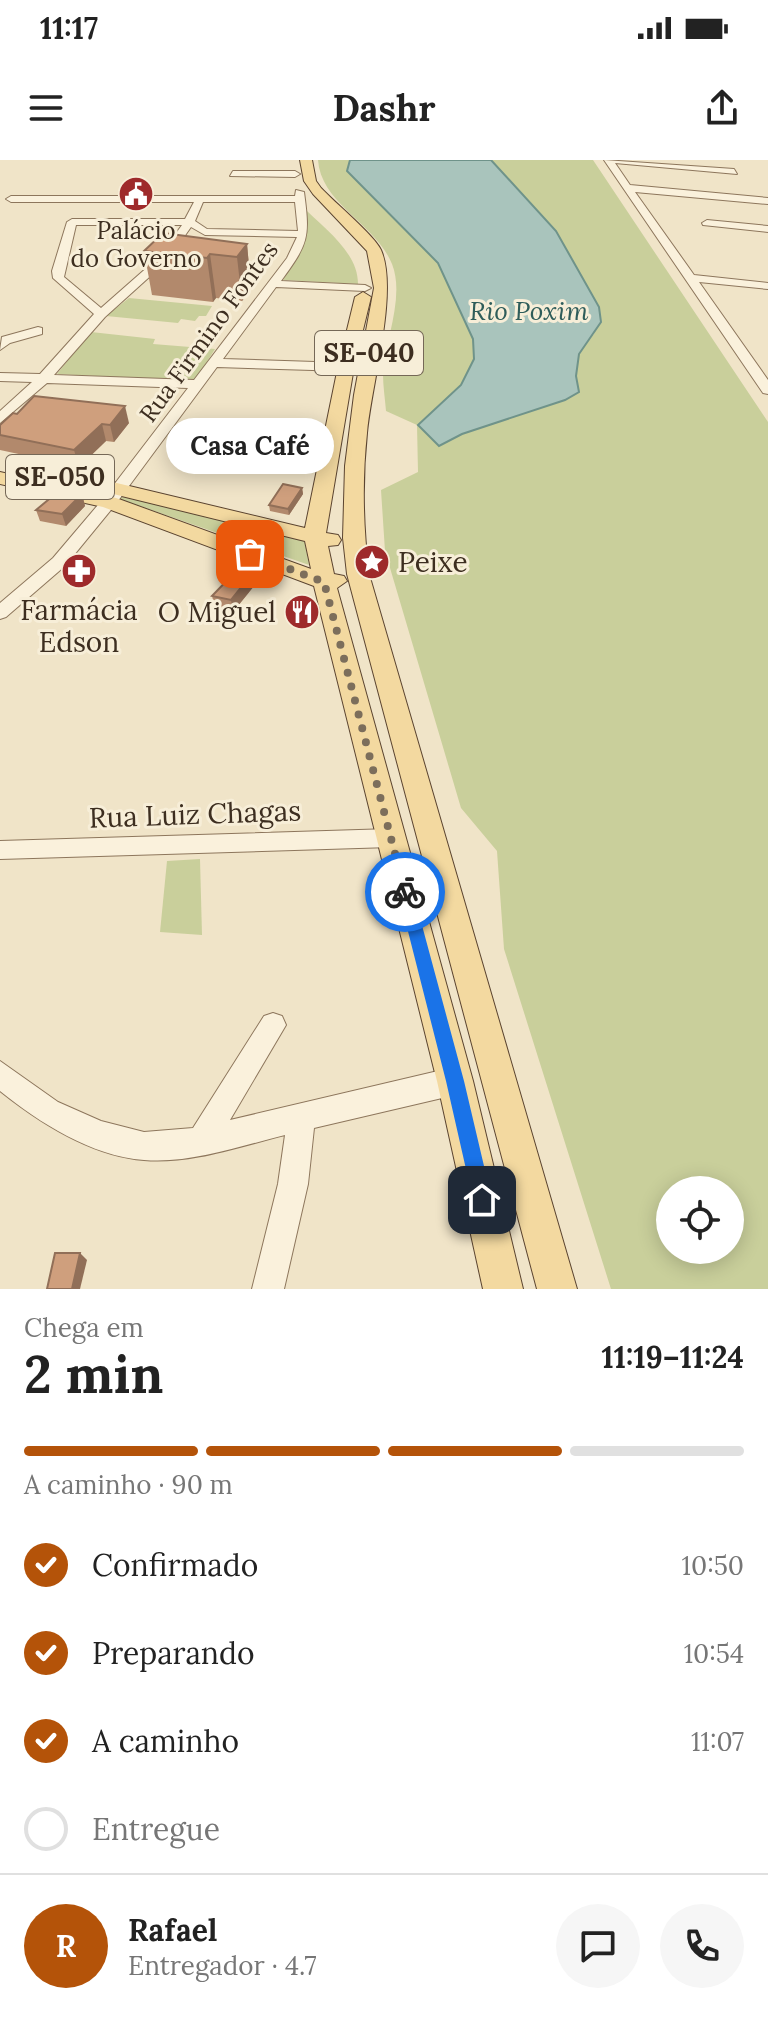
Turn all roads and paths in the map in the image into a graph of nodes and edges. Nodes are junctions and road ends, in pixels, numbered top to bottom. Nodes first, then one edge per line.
1 (294, 160) edge
2 (306, 160) edge
3 (609, 160) edge
4 (736, 160) edge
5 (734, 172) junction
6 (233, 174) dead end
7 (301, 186) junction
8 (627, 188) junction
9 (729, 197) junction
10 (11, 199) dead end
11 (199, 201) junction
12 (768, 201) edge
13 (707, 223) dead end
14 (187, 228) junction
15 (768, 229) edge
16 (304, 234) junction
17 (689, 278) junction
18 (274, 284) junction
19 (768, 286) edge
20 (365, 288) junction
21 (101, 314) junction
22 (38, 331) dead end
23 (0, 346) edge
24 (216, 363) junction
25 (346, 367) junction
26 (0, 377) edge
27 (44, 378) junction
28 (200, 384) junction
29 (768, 390) edge
30 (0, 419) edge
31 (0, 467) edge
32 (0, 478) edge
33 (115, 495) junction
34 (315, 535) junction
35 (356, 563) junction
36 (324, 582) junction
37 (0, 613) edge
38 (391, 838) junction
39 (0, 850) edge
40 (273, 1025) dead end
41 (0, 1074) edge
42 (455, 1081) junction
43 (301, 1116) junction
44 (201, 1141) junction
45 (268, 1289) edge
46 (503, 1289) edge
47 (557, 1289) edge

1 - 7 main road
2 - 7 main road, SE-040
3 - 5 street
3 - 8 street
4 - 5 street
5 - 9 street
6 - 7 street
7 - 11 street
7 - 16 street, Rua Firmino Fontes
7 - 20 main road, SE-040
7 - 35 main road, SE-040
8 - 9 street
8 - 17 street
9 - 12 street
10 - 11 street
11 - 14 street
13 - 15 street
14 - 16 street
14 - 21 street
14 - 21 street
16 - 18 street, Rua Firmino Fontes
17 - 19 street
17 - 29 street
18 - 20 street
18 - 24 street, Rua Firmino Fontes
20 - 25 main road, SE-040
21 - 27 street
22 - 23 street
24 - 25 street
24 - 28 street, Rua Firmino Fontes
25 - 34 main road, SE-040
26 - 27 street
27 - 28 street
27 - 30 street
28 - 33 street, Rua Firmino Fontes
31 - 33 main road, SE-050
32 - 33 main road
33 - 34 main road
33 - 36 main road
33 - 37 street, Rua Firmino Fontes
34 - 35 main road
34 - 36 main road, SE-040
35 - 36 main road
35 - 47 main road, SE-040
36 - 38 main road, SE-040
38 - 39 street, Rua Luiz Chagas
38 - 42 main road, SE-040
40 - 44 street
41 - 44 street
42 - 43 street
42 - 46 main road, SE-040
43 - 44 street
43 - 45 street

